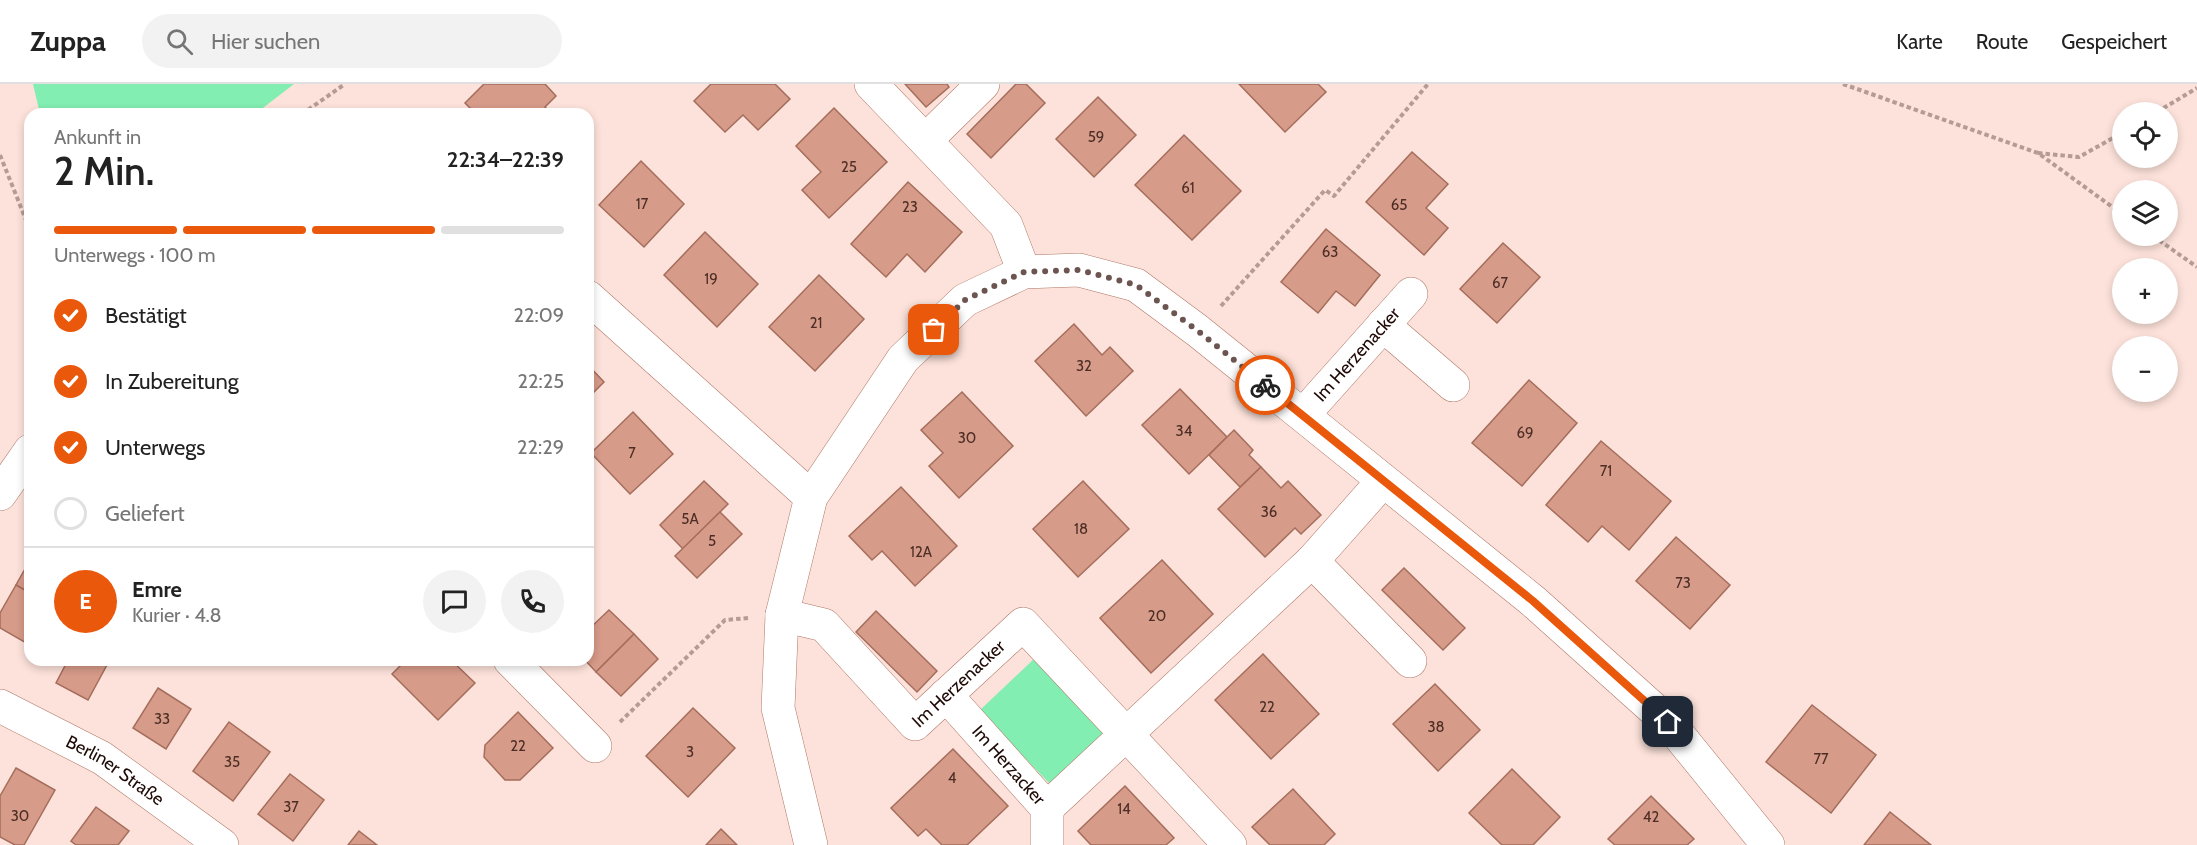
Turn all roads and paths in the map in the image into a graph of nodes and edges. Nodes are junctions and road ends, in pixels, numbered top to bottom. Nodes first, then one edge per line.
1 (345, 84) edge
2 (871, 84) edge
3 (982, 84) edge
4 (1428, 84) edge
5 (1843, 84) edge
6 (2197, 88) edge
7 (2174, 102) edge
8 (311, 108) edge
9 (2112, 139) edge
10 (926, 140) junction
11 (2038, 153) junction
12 (0, 154) edge
13 (2112, 207) edge
14 (24, 215) edge
15 (2167, 246) edge
16 (2197, 267) edge
17 (1024, 272) junction
18 (1411, 294) dead end
19 (594, 302) edge
20 (1383, 325) junction
21 (1198, 331) junction
22 (1453, 385) dead end
23 (1303, 416) junction
24 (24, 460) edge
25 (1383, 480) junction
26 (0, 494) edge
27 (811, 497) junction
28 (1312, 561) junction
29 (782, 615) junction
30 (1410, 661) dead end
31 (516, 666) edge
32 (946, 695) junction
33 (0, 706) edge
34 (1126, 735) junction
35 (595, 746) joint
36 (1047, 808) junction
37 (222, 845) edge
38 (811, 845) edge
39 (1047, 845) edge
40 (1230, 845) edge
41 (1768, 845) edge

1 - 8 path
2 - 10 street
3 - 10 street
4 - 21 path
5 - 11 path
6 - 7 path
9 - 11 path
10 - 17 street
11 - 13 path
12 - 14 path
15 - 16 path
17 - 21 street, Im Herzenacker
17 - 27 street, Im Herzenacker
18 - 20 street, Im Herzenacker
19 - 27 street
20 - 22 street
20 - 23 street, Im Herzenacker
21 - 23 street, Im Herzenacker
23 - 25 street, Im Herzenacker
24 - 26 street
25 - 28 street
25 - 41 street, Im Herzenacker
27 - 29 street, Im Herzenacker
28 - 30 street
28 - 34 street
29 - 32 street, Im Herzenacker
29 - 35 path
29 - 38 street, Im Herzenacker
31 - 35 street
32 - 34 street, Im Herzenacker
32 - 36 street, Im Herzacker
33 - 37 street, Berliner Straße
34 - 36 street
34 - 40 street, Im Herzenacker
36 - 39 street, Im Herzacker

